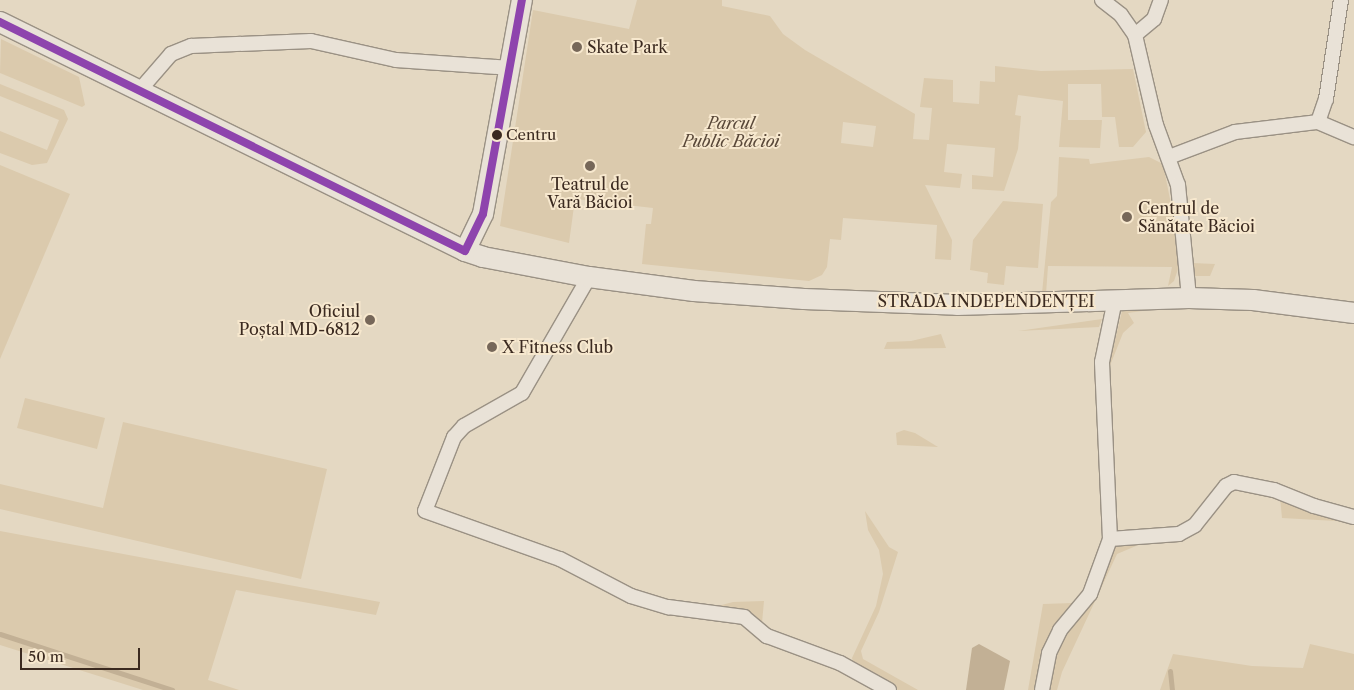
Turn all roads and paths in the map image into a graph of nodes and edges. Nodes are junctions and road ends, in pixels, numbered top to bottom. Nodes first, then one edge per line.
1 (522, 0) edge
2 (1102, 0) edge
3 (1161, 0) edge
4 (1341, 0) edge
5 (0, 22) edge
6 (1135, 36) junction
7 (510, 68) junction
8 (140, 91) junction
9 (1318, 122) junction
10 (1354, 136) edge
11 (1169, 157) junction
12 (466, 251) junction
13 (589, 277) junction
14 (1189, 298) junction
15 (1115, 300) junction
16 (1354, 313) edge
17 (1354, 517) edge
18 (1110, 539) junction
19 (889, 690) edge
20 (1042, 690) edge

1 - 7 main road
2 - 6 street
3 - 6 street
4 - 9 street
5 - 8 main road, STRADA INDEPENDENȚEI
6 - 11 street
7 - 8 street
7 - 12 main road
8 - 12 main road, STRADA INDEPENDENȚEI
9 - 10 street
9 - 11 street
11 - 14 street
12 - 13 main road, STRADA INDEPENDENȚEI
13 - 15 main road, STRADA INDEPENDENȚEI
13 - 19 street
14 - 15 main road, STRADA INDEPENDENȚEI
14 - 16 main road, STRADA INDEPENDENȚEI
15 - 18 street
17 - 18 street
18 - 20 street

